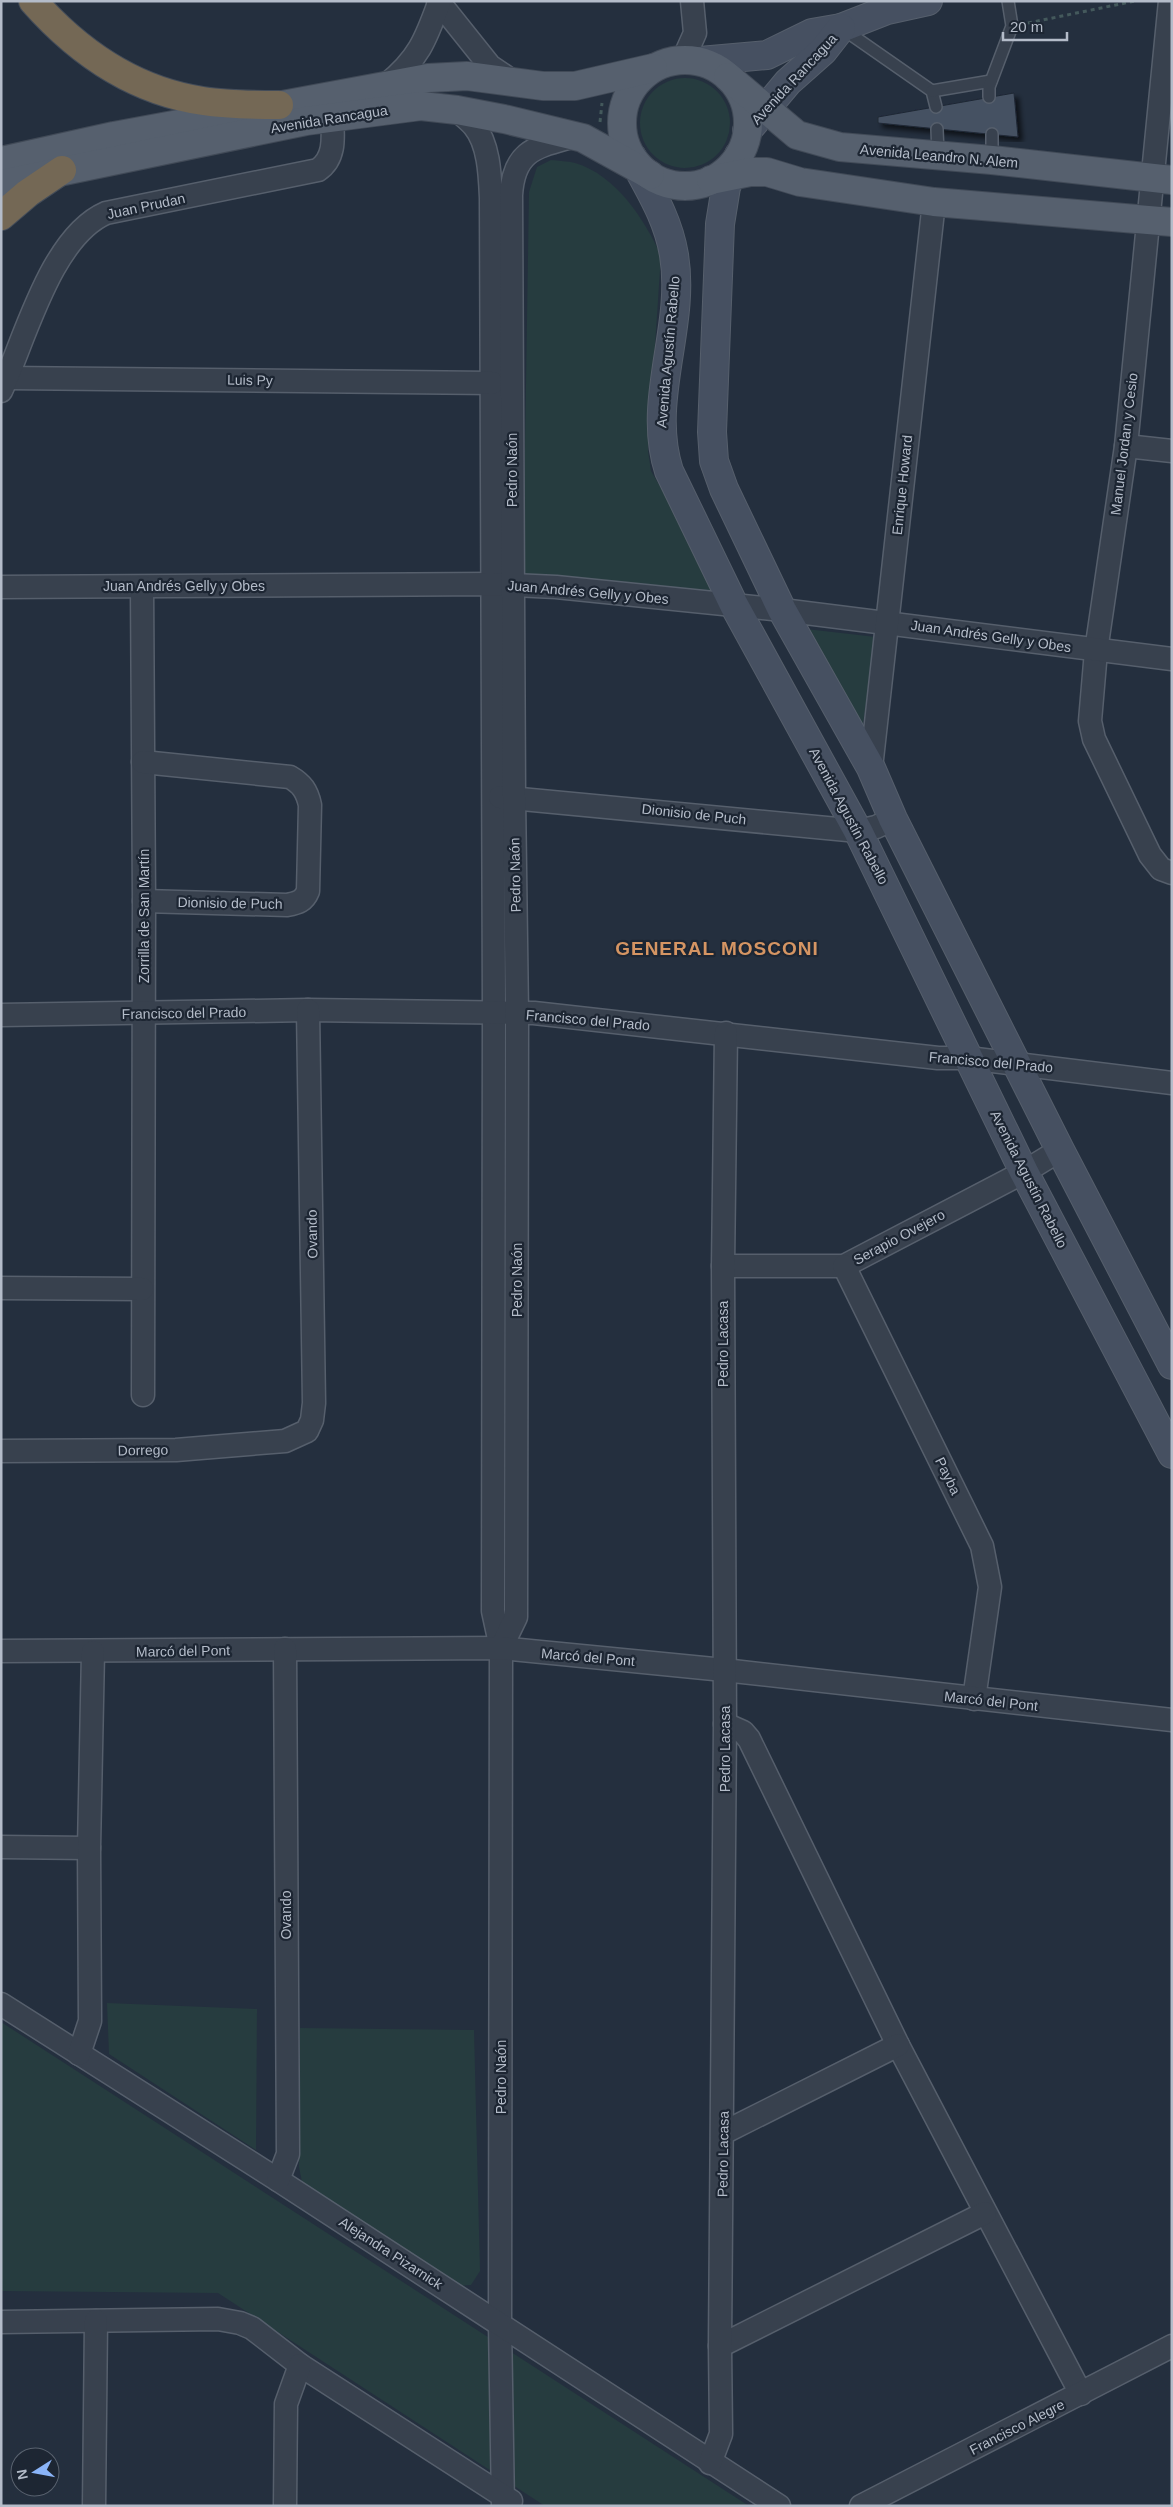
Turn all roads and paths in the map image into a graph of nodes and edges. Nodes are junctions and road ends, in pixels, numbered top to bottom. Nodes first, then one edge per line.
1 (33, 1) edge
2 (692, 1) edge
3 (928, 1) edge
4 (1008, 1) edge
5 (1135, 1) edge
6 (1170, 1) edge
7 (439, 2) edge
8 (1012, 26) junction
9 (841, 28) junction
10 (691, 61) junction
11 (653, 68) junction
12 (728, 77) junction
13 (605, 81) junction
14 (991, 81) junction
15 (516, 83) junction
16 (386, 84) junction
17 (932, 91) junction
18 (989, 97) dead end
19 (279, 105) junction
20 (936, 107) dead end
21 (765, 109) junction
22 (457, 110) junction
23 (332, 117) junction
24 (937, 128) dead end
25 (586, 140) junction
26 (938, 155) junction
27 (732, 160) junction
28 (1, 161) edge
29 (640, 168) junction
30 (62, 170) junction
31 (1162, 179) edge
32 (1, 184) edge
33 (934, 202) junction
34 (1, 216) edge
35 (1160, 220) edge
36 (492, 383) junction
37 (4, 384) edge
38 (1126, 446) junction
39 (1172, 451) edge
40 (502, 585) junction
41 (1, 587) edge
42 (142, 587) junction
43 (734, 605) junction
44 (782, 610) junction
45 (886, 622) junction
46 (1096, 651) junction
47 (1172, 659) edge
48 (143, 762) junction
49 (871, 768) junction
50 (503, 797) junction
51 (893, 819) junction
52 (858, 831) junction
53 (1166, 871) edge
54 (144, 901) junction
55 (308, 1010) junction
56 (143, 1013) junction
57 (494, 1013) junction
58 (517, 1013) junction
59 (1, 1015) edge
60 (726, 1033) junction
61 (968, 1058) junction
62 (1018, 1064) junction
63 (1172, 1083) edge
64 (1060, 1150) junction
65 (1024, 1172) junction
66 (723, 1266) junction
67 (844, 1266) junction
68 (1, 1288) edge
69 (142, 1289) junction
70 (1172, 1365) edge
71 (143, 1395) dead end
72 (284, 1441) joint
73 (1, 1451) edge
74 (1172, 1454) edge
75 (501, 1648) junction
76 (285, 1649) junction
77 (1, 1651) edge
78 (93, 1652) junction
79 (724, 1670) junction
80 (974, 1699) junction
81 (1172, 1720) edge
82 (725, 1724) junction
83 (1, 1847) edge
84 (89, 1848) junction
85 (1, 2004) edge
86 (898, 2045) junction
87 (79, 2054) junction
88 (723, 2134) junction
89 (278, 2180) junction
90 (985, 2213) junction
91 (96, 2321) junction
92 (1, 2322) edge
93 (500, 2324) junction
94 (720, 2346) junction
95 (1172, 2346) edge
96 (300, 2366) junction
97 (1081, 2394) junction
98 (710, 2463) junction
99 (508, 2502) edge
100 (94, 2506) edge
101 (285, 2506) edge
102 (779, 2506) edge
103 (862, 2506) edge

1 - 19 highway
2 - 10 street
3 - 9 main road, Avenida Rancagua
4 - 8 lane
5 - 8 path
6 - 31 street, Manuel Jordan y Cesio
7 - 15 street
7 - 16 street
8 - 14 lane
9 - 10 main road, Avenida Rancagua
9 - 17 lane
9 - 21 main road, Avenida Rancagua
10 - 11 main road
10 - 12 main road
11 - 13 main road, Avenida Rancagua
11 - 29 main road
12 - 21 main road, Avenida Leandro N. Alem
12 - 27 main road
13 - 15 main road, Avenida Rancagua
13 - 25 path
14 - 17 lane
14 - 18 lane
15 - 16 main road, Avenida Rancagua
16 - 19 main road, Avenida Rancagua
17 - 20 lane
19 - 28 main road, Avenida Rancagua
21 - 26 main road, Avenida Leandro N. Alem
21 - 27 main road, Avenida Rancagua
22 - 23 main road, Avenida Rancagua
22 - 25 main road, Avenida Rancagua
22 - 36 street, Pedro Naón
23 - 30 main road, Avenida Rancagua
23 - 37 street, Juan Prudan
24 - 26 lane
25 - 29 main road, Avenida Rancagua
25 - 40 street, Pedro Naón
26 - 31 main road, Avenida Leandro N. Alem
27 - 29 main road
27 - 33 main road
27 - 44 main road
29 - 43 main road, Avenida Agustín Rabello
30 - 32 main road, Avenida Rancagua
30 - 34 highway
31 - 35 street, Manuel Jordan y Cesio
33 - 35 main road
33 - 45 street, Enrique Howard
35 - 38 street, Manuel Jordan y Cesio
36 - 37 street, Luis Py
36 - 40 street, Pedro Naón
38 - 39 street
38 - 46 street, Manuel Jordan y Cesio
40 - 42 street, Juan Andrés Gelly y Obes
40 - 43 street, Juan Andrés Gelly y Obes
40 - 50 street, Pedro Naón
41 - 42 street, Juan Andrés Gelly y Obes
42 - 48 street, Zorrilla de San Martín
43 - 44 street, Juan Andrés Gelly y Obes
43 - 52 main road, Avenida Agustín Rabello
44 - 45 street, Juan Andrés Gelly y Obes
44 - 49 main road
45 - 46 street, Juan Andrés Gelly y Obes
45 - 49 street, Enrique Howard
46 - 47 street, Juan Andrés Gelly y Obes
46 - 53 street, Manuel Jordan y Cesio
48 - 54 street, Zorrilla de San Martín
48 - 54 street, Dionisio de Puch
49 - 51 main road
50 - 52 street, Dionisio de Puch
50 - 57 street, Pedro Naón
50 - 58 street, Pedro Naón
51 - 52 street, Dionisio de Puch
51 - 62 main road
52 - 61 main road, Avenida Agustín Rabello
54 - 56 street, Zorrilla de San Martín
55 - 56 street, Francisco del Prado
55 - 57 street, Francisco del Prado
55 - 72 street, Ovando
56 - 59 street, Francisco del Prado
56 - 69 street, Zorrilla de San Martín
57 - 58 street, Francisco del Prado
57 - 75 street, Pedro Naón
58 - 60 street, Francisco del Prado
58 - 75 street, Pedro Naón
60 - 61 street, Francisco del Prado
60 - 66 street, Pedro Lacasa
61 - 62 street, Francisco del Prado
61 - 65 main road, Avenida Agustín Rabello
62 - 63 street, Francisco del Prado
62 - 64 main road
64 - 65 street, Serapio Ovejero
64 - 70 main road
65 - 67 street, Serapio Ovejero
65 - 74 main road, Avenida Agustín Rabello
66 - 67 street, Serapio Ovejero
66 - 79 street, Pedro Lacasa
67 - 80 street, Payba
68 - 69 street
69 - 71 street, Zorrilla de San Martín
72 - 73 street, Dorrego
75 - 76 street, Marcó del Pont
75 - 79 street, Marcó del Pont
75 - 93 street, Pedro Naón
76 - 78 street, Marcó del Pont
76 - 89 street, Ovando
77 - 78 street, Marcó del Pont
78 - 84 street
79 - 80 street, Marcó del Pont
79 - 82 street, Pedro Lacasa
80 - 81 street, Marcó del Pont
82 - 86 street
82 - 88 street, Pedro Lacasa
83 - 84 street
84 - 87 street
85 - 87 street, Alejandra Pizarnick
86 - 88 street
86 - 90 street
87 - 89 street, Alejandra Pizarnick
88 - 94 street, Pedro Lacasa
89 - 93 street, Alejandra Pizarnick
90 - 94 street
90 - 97 street
91 - 92 street
91 - 96 street
91 - 100 street
93 - 98 street, Alejandra Pizarnick
93 - 99 street, Pedro Naón
94 - 98 street, Pedro Lacasa
95 - 97 street, Francisco Alegre
96 - 99 street
96 - 101 street
97 - 103 street, Francisco Alegre
98 - 102 street, Alejandra Pizarnick

